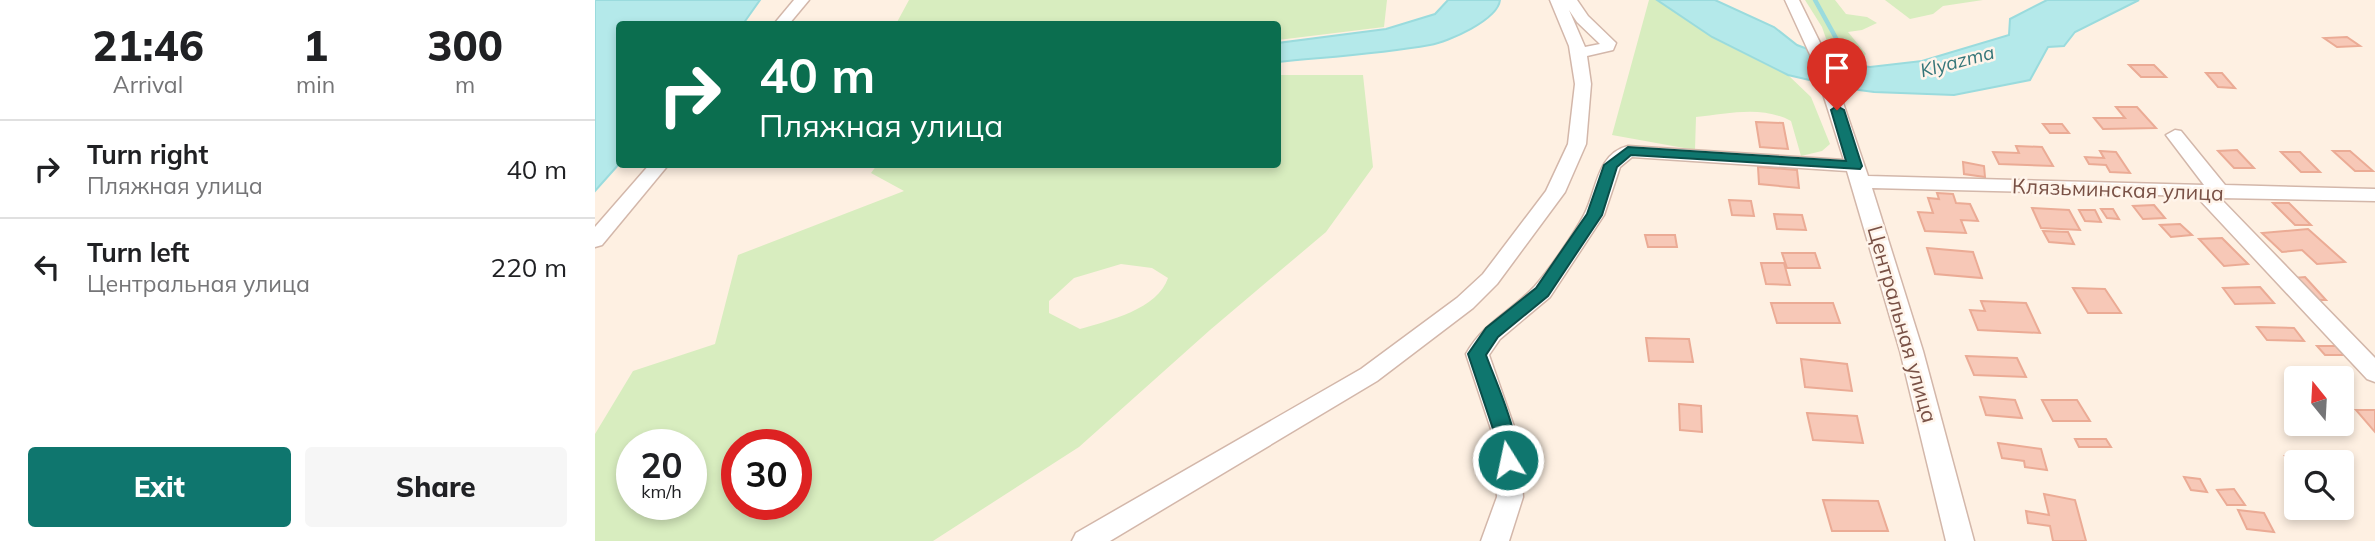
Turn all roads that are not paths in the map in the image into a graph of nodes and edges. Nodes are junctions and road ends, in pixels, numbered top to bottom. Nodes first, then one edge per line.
1 (802, 0) edge
2 (1557, 0) edge
3 (1570, 0) edge
4 (1791, 0) edge
5 (784, 21) edge
6 (1578, 52) junction
7 (2175, 135) dead end
8 (657, 168) edge
9 (1858, 174) junction
10 (2211, 191) junction
11 (2375, 195) edge
12 (595, 240) edge
13 (2375, 373) edge
14 (1086, 541) edge
15 (1495, 541) edge
16 (1960, 541) edge

1 - 5 street
2 - 6 street
3 - 6 street
4 - 9 street, Центральная улица
6 - 14 street
7 - 10 street
8 - 12 street
9 - 10 street, Клязьминская улица
9 - 15 street, Клязьминская улица
9 - 16 street, Центральная улица
10 - 11 street, Клязьминская улица
10 - 13 street

